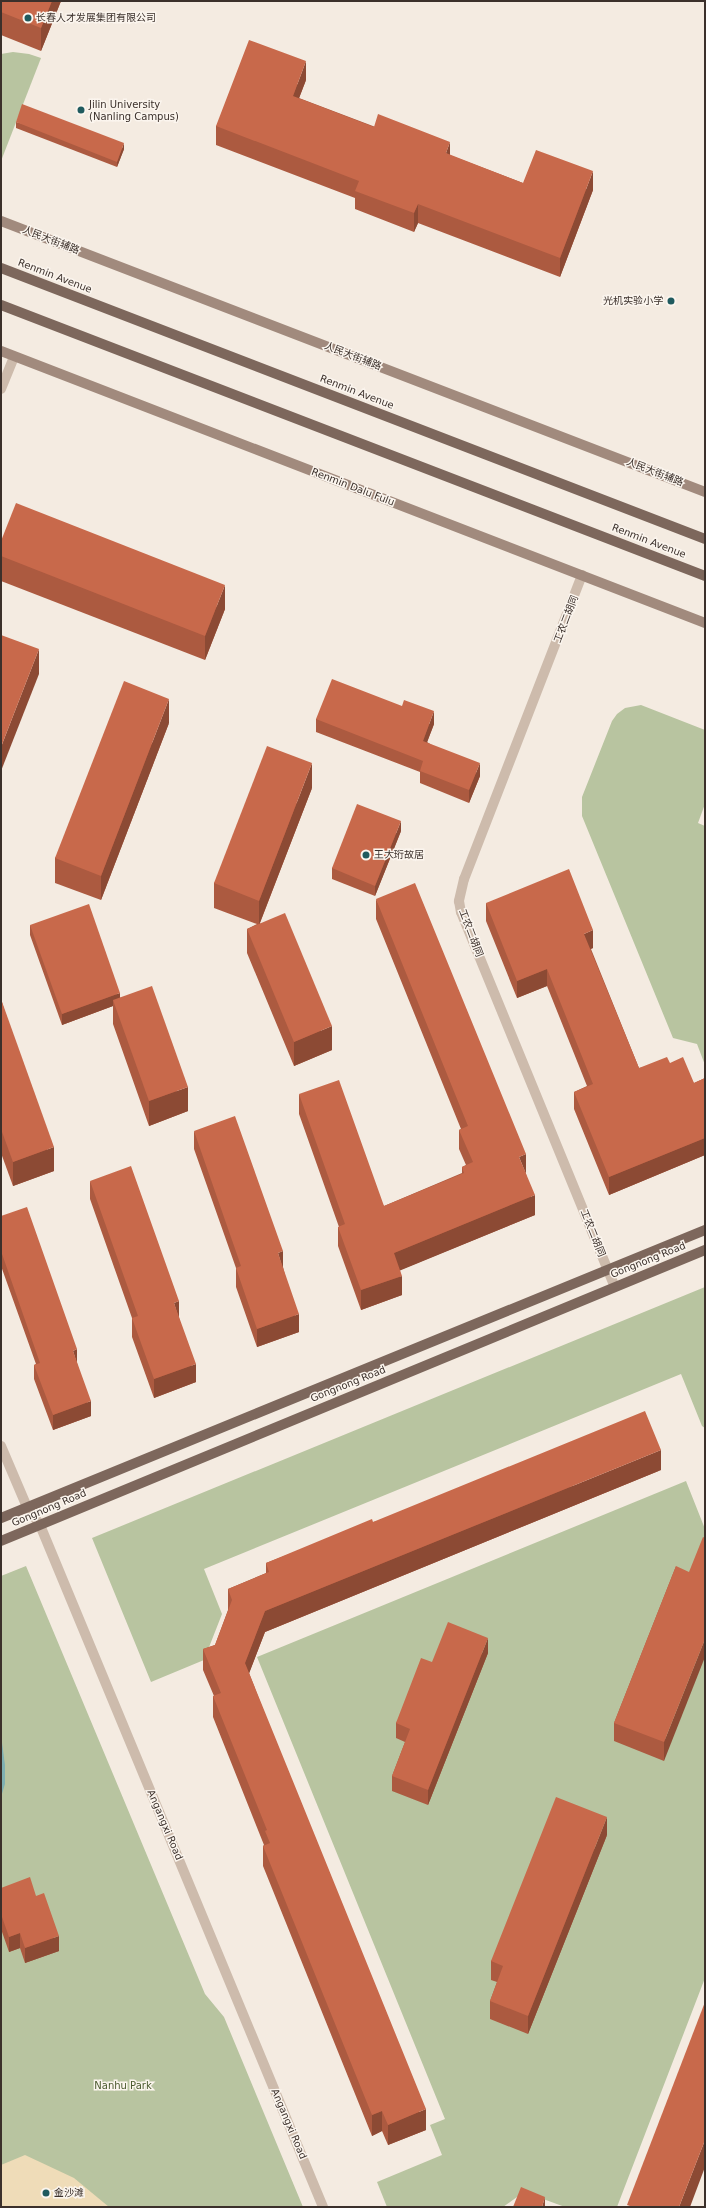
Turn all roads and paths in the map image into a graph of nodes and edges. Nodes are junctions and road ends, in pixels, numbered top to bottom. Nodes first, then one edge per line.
1 (1, 220) edge
2 (1, 268) edge
3 (1, 305) edge
4 (1, 351) edge
5 (14, 356) junction
6 (1, 389) edge
7 (705, 492) edge
8 (705, 539) edge
9 (582, 575) junction
10 (705, 576) edge
11 (705, 623) edge
12 (705, 1230) edge
13 (705, 1250) edge
14 (609, 1271) junction
15 (615, 1287) junction
16 (1, 1446) edge
17 (27, 1507) junction
18 (1, 1518) edge
19 (40, 1525) junction
20 (1, 1541) edge
21 (323, 2207) edge

1 - 7 main road, 人民大街辅路
2 - 8 main road, Renmin Avenue
3 - 10 main road, Renmin Avenue
4 - 5 main road, Renmin Dalu Fulu
5 - 6 street
5 - 9 main road, Renmin Dalu Fulu
9 - 11 main road, Renmin Dalu Fulu
9 - 14 street, 工农二胡同
12 - 14 main road, Gongnong Road
13 - 15 main road, Gongnong Road
14 - 15 street, 工农二胡同
14 - 17 main road, Gongnong Road
15 - 19 main road, Gongnong Road
16 - 17 street, Angangxi Road
17 - 18 main road, Gongnong Road
17 - 19 street, Angangxi Road
19 - 20 main road, Gongnong Road
19 - 21 street, Angangxi Road

